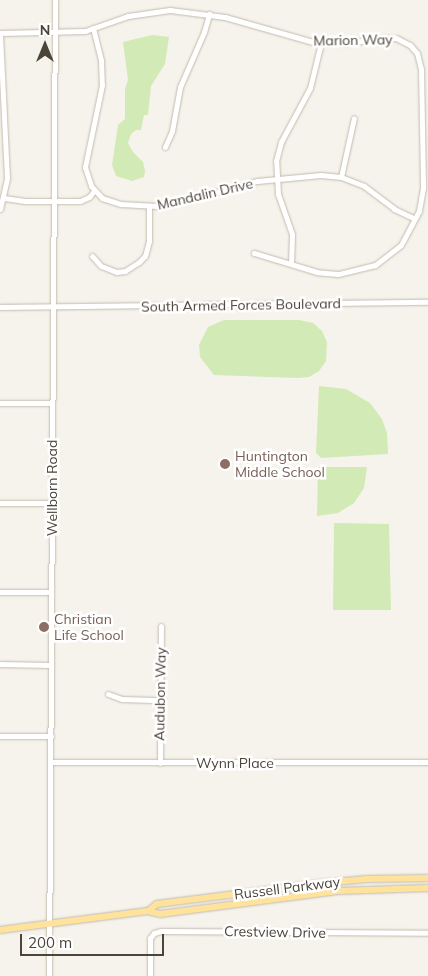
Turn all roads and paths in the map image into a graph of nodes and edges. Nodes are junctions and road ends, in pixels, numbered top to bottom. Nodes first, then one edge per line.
1 (55, 0) edge
2 (209, 14) junction
3 (93, 28) junction
4 (55, 31) junction
5 (0, 33) edge
6 (321, 43) junction
7 (1, 87) edge
8 (354, 118) dead end
9 (165, 147) dead end
10 (0, 155) edge
11 (7, 155) junction
12 (341, 177) junction
13 (276, 179) junction
14 (94, 191) junction
15 (4, 198) junction
16 (54, 201) junction
17 (149, 206) junction
18 (0, 209) edge
19 (415, 219) junction
20 (254, 253) dead end
21 (92, 256) dead end
22 (291, 264) junction
23 (428, 302) edge
24 (0, 307) edge
25 (53, 307) junction
26 (52, 403) junction
27 (0, 404) edge
28 (0, 503) edge
29 (52, 503) junction
30 (0, 592) edge
31 (51, 592) junction
32 (161, 626) dead end
33 (0, 664) edge
34 (51, 665) junction
35 (108, 694) dead end
36 (160, 700) junction
37 (0, 736) edge
38 (51, 736) junction
39 (52, 762) junction
40 (428, 762) edge
41 (160, 763) junction
42 (428, 878) edge
43 (428, 888) edge
44 (148, 911) junction
45 (49, 924) junction
46 (0, 930) edge
47 (428, 933) edge
48 (49, 976) edge
49 (150, 976) edge

1 - 4 street, Wellborn Road
2 - 3 street, Marion Way
2 - 6 street, Marion Way
2 - 9 street
3 - 4 street, Marion Way
3 - 14 street
4 - 5 street, Marion Way
4 - 16 street, Wellborn Road
5 - 7 street
6 - 13 street
6 - 19 street, Marion Way
7 - 11 street
8 - 12 street
10 - 11 street
11 - 15 street
12 - 13 street, Mandalin Drive
12 - 19 street, Mandalin Drive
13 - 17 street, Mandalin Drive
13 - 22 street
14 - 16 street
14 - 17 street, Mandalin Drive
15 - 16 street
15 - 18 street
16 - 25 street, Wellborn Road
17 - 21 street
19 - 22 street, Marion Way
20 - 22 street, Marion Way
23 - 25 street, South Armed Forces Boulevard
24 - 25 street, South Armed Forces Boulevard
25 - 26 street, Wellborn Road
26 - 27 street
26 - 29 street, Wellborn Road
28 - 29 street
29 - 31 street, Wellborn Road
30 - 31 street
31 - 34 street, Wellborn Road
32 - 36 street, Audubon Way
33 - 34 street
34 - 38 street, Wellborn Road
35 - 36 street
36 - 41 street, Audubon Way
37 - 38 street
38 - 39 street, Wellborn Road
39 - 41 street, Wynn Place
39 - 45 street, Wellborn Road
40 - 41 street, Wynn Place
42 - 44 main road, Russell Parkway
43 - 44 main road, Russell Parkway
44 - 45 main road, Russell Parkway
45 - 46 main road, Russell Parkway
45 - 48 street, Wellborn Road
47 - 49 street, Crestview Drive

